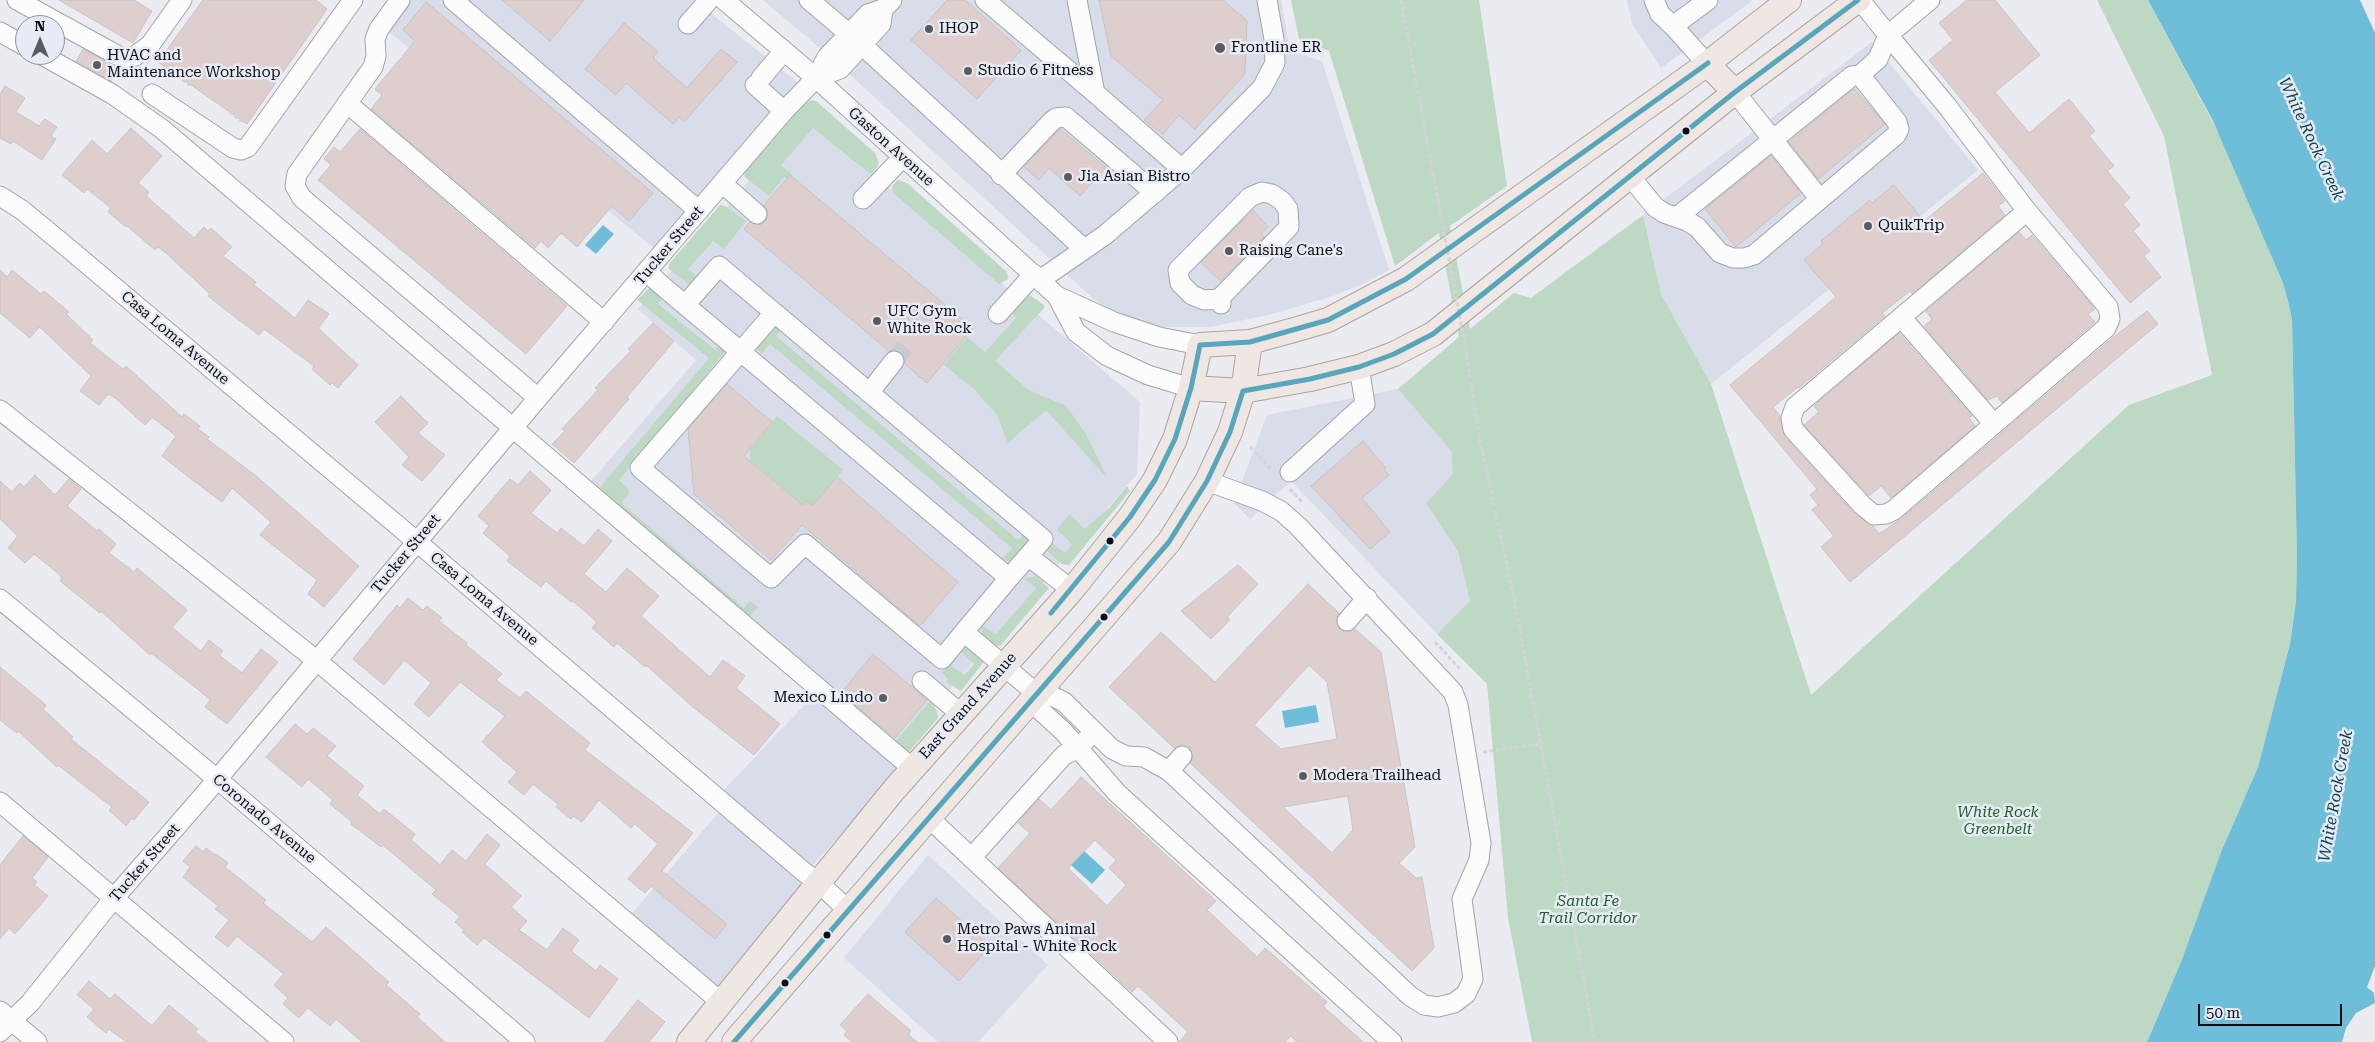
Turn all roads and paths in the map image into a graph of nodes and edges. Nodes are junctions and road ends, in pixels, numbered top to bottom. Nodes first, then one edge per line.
1 (17, 0) edge
2 (182, 0) edge
3 (353, 0) edge
4 (400, 0) edge
5 (453, 0) edge
6 (709, 0) edge
7 (724, 0) edge
8 (809, 0) edge
9 (985, 0) edge
10 (1077, 0) edge
11 (1267, 0) edge
12 (1401, 0) edge
13 (1654, 0) edge
14 (1708, 0) edge
15 (1789, 0) edge
16 (1859, 0) edge
17 (1930, 0) edge
18 (888, 5) edge
19 (293, 22) dead end
20 (688, 24) dead end
21 (1673, 26) junction
22 (208, 31) dead end
23 (0, 32) edge
24 (306, 32) dead end
25 (1888, 35) junction
26 (855, 39) junction
27 (15, 40) edge
28 (222, 40) dead end
29 (784, 51) junction
30 (1707, 64) junction
31 (60, 65) edge
32 (267, 71) dead end
33 (1860, 75) junction
34 (177, 76) dead end
35 (816, 78) junction
36 (271, 84) dead end
37 (190, 85) dead end
38 (1735, 92) junction
39 (1095, 93) junction
40 (152, 94) dead end
41 (347, 103) junction
42 (784, 111) junction
43 (229, 112) dead end
44 (242, 121) dead end
45 (1773, 140) junction
46 (902, 158) junction
47 (1182, 170) junction
48 (1001, 174) junction
49 (1630, 176) junction
50 (722, 184) junction
51 (1155, 193) junction
52 (0, 196) edge
53 (1819, 198) junction
54 (863, 199) dead end
55 (699, 211) junction
56 (2027, 211) junction
57 (757, 214) dead end
58 (1677, 217) junction
59 (1084, 249) junction
60 (647, 272) junction
61 (1037, 277) junction
62 (1057, 296) junction
63 (1220, 302) joint
64 (685, 305) junction
65 (774, 313) junction
66 (998, 314) dead end
67 (1901, 317) junction
68 (604, 322) junction
69 (1250, 342) junction
70 (1200, 345) junction
71 (740, 352) junction
72 (894, 361) tunnel mouth
73 (1359, 367) junction
74 (1191, 388) junction
75 (1243, 391) junction
76 (869, 393) junction
77 (538, 398) junction
78 (0, 410) edge
79 (1994, 424) junction
80 (514, 427) junction
81 (1290, 472) dead end
82 (1207, 481) junction
83 (417, 542) junction
84 (1028, 556) junction
85 (1008, 578) junction
86 (1072, 590) junction
87 (1367, 598) junction
88 (0, 599) edge
89 (1347, 621) dead end
90 (964, 632) junction
91 (316, 660) junction
92 (1005, 667) junction
93 (922, 681) dead end
94 (1037, 694) junction
95 (962, 715) junction
96 (1094, 732) junction
97 (1539, 744) junction
98 (1078, 749) junction
99 (1467, 755) junction
100 (1182, 756) dead end
101 (912, 768) junction
102 (1169, 771) junction
103 (216, 779) junction
104 (0, 802) edge
105 (929, 818) junction
106 (971, 858) junction
107 (819, 883) junction
108 (114, 898) junction
109 (849, 911) junction
110 (721, 1002) junction
111 (4, 1021) edge
112 (37, 1042) edge
113 (284, 1042) edge
114 (525, 1042) edge
115 (689, 1042) edge
116 (734, 1042) edge
117 (1168, 1042) edge
118 (1392, 1042) edge
119 (1595, 1042) edge

1 - 2 street
3 - 40 street
4 - 41 street
5 - 55 street
6 - 20 street
7 - 29 street, Gaston Avenue
8 - 26 street
9 - 39 street
10 - 39 street
11 - 47 street
12 - 97 path, bridge
13 - 21 street
14 - 21 street
15 - 30 main road
16 - 25 street
16 - 38 main road
17 - 25 street
18 - 26 street
19 - 24 path
21 - 30 street
22 - 28 path
23 - 27 street
25 - 33 street
25 - 56 street
26 - 35 street
26 - 48 street
29 - 35 street, Gaston Avenue
29 - 42 street
30 - 38 main road
30 - 69 main road
31 - 80 street
32 - 36 path
33 - 45 street
33 - 53 street
34 - 37 path
35 - 42 street, Tucker Street
35 - 46 street, Gaston Avenue
38 - 45 street
38 - 49 main road
39 - 47 street
41 - 68 street
41 - 77 street
42 - 50 street, Tucker Street
43 - 44 path
45 - 53 street
45 - 58 street
46 - 54 street
46 - 61 street, Gaston Avenue
47 - 51 street
48 - 51 street
48 - 59 street
49 - 58 street
49 - 73 main road
50 - 55 street, Tucker Street
50 - 57 street
51 - 59 street
52 - 83 street, Casa Loma Avenue
53 - 58 street
55 - 60 street, Tucker Street
56 - 67 street
56 - 79 street
59 - 61 street
60 - 64 street
60 - 68 street, Tucker Street
61 - 62 street, Gaston Avenue
61 - 66 street
62 - 70 street, Gaston Avenue
62 - 74 street, Gaston Avenue
63 - 63 street
64 - 65 street
64 - 71 street
65 - 71 street
65 - 76 street
67 - 79 street
67 - 79 street
68 - 77 street, Tucker Street
69 - 70 main road
69 - 75 main road
70 - 74 main road, East Grand Avenue
71 - 85 street
71 - 90 street
72 - 76 street
73 - 75 main road
73 - 81 street
74 - 75 main road
74 - 86 main road, East Grand Avenue
75 - 82 main road
76 - 84 street
77 - 80 street, Tucker Street
78 - 91 street
80 - 83 street, Tucker Street
80 - 101 street
82 - 87 street
82 - 94 main road
83 - 91 street, Tucker Street
83 - 107 street, Casa Loma Avenue
84 - 85 street
84 - 86 street
85 - 90 street
86 - 92 main road, East Grand Avenue
87 - 89 street
87 - 99 street
88 - 103 street, Coronado Avenue
90 - 92 street
91 - 103 street, Tucker Street
91 - 110 street
92 - 94 street
92 - 95 main road, East Grand Avenue
93 - 95 street
94 - 96 street
94 - 98 street
94 - 105 main road
95 - 101 main road, East Grand Avenue
96 - 98 street
96 - 102 street
97 - 99 path
97 - 119 path
98 - 106 street
98 - 118 street
99 - 102 street
100 - 102 street
101 - 107 main road, East Grand Avenue
103 - 108 street, Tucker Street
103 - 114 street, Coronado Avenue
104 - 108 street
105 - 106 street
105 - 109 main road
106 - 117 street
107 - 109 street, Casa Loma Avenue
107 - 110 main road, East Grand Avenue
108 - 111 street, Tucker Street
108 - 113 street
109 - 116 main road
110 - 115 main road, East Grand Avenue
111 - 112 street

